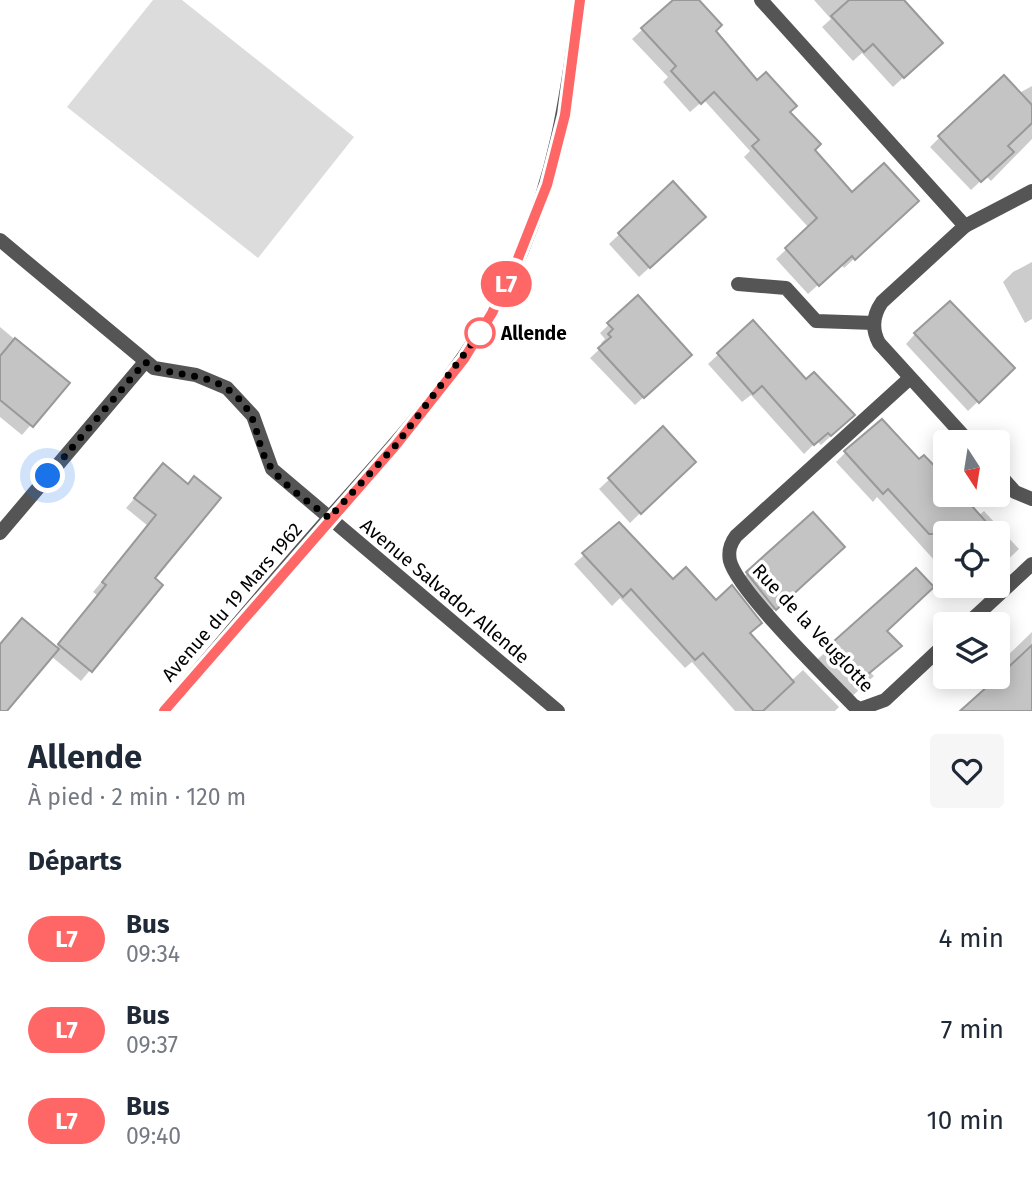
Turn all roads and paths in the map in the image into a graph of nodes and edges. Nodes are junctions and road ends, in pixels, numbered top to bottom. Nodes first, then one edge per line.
1 (580, 0) edge
2 (761, 0) edge
3 (1032, 191) edge
4 (965, 226) junction
5 (0, 240) edge
6 (738, 284) dead end
7 (873, 323) junction
8 (145, 362) junction
9 (910, 378) junction
10 (958, 430) edge
11 (1010, 486) edge
12 (1032, 499) edge
13 (329, 518) junction
14 (0, 533) edge
15 (1032, 564) edge
16 (980, 612) edge
17 (933, 655) edge
18 (164, 711) edge
19 (558, 711) edge

1 - 13 street, Avenue du 19 Mars 1962
2 - 4 street
3 - 4 street
4 - 7 street
5 - 8 street, Avenue Salvador Allende
6 - 7 street
7 - 9 street
8 - 13 street, Avenue Salvador Allende
8 - 14 street
9 - 10 street
9 - 17 street, Rue de la Veuglotte
11 - 12 street
13 - 18 street, Avenue du 19 Mars 1962
13 - 19 street, Avenue Salvador Allende
15 - 16 street

